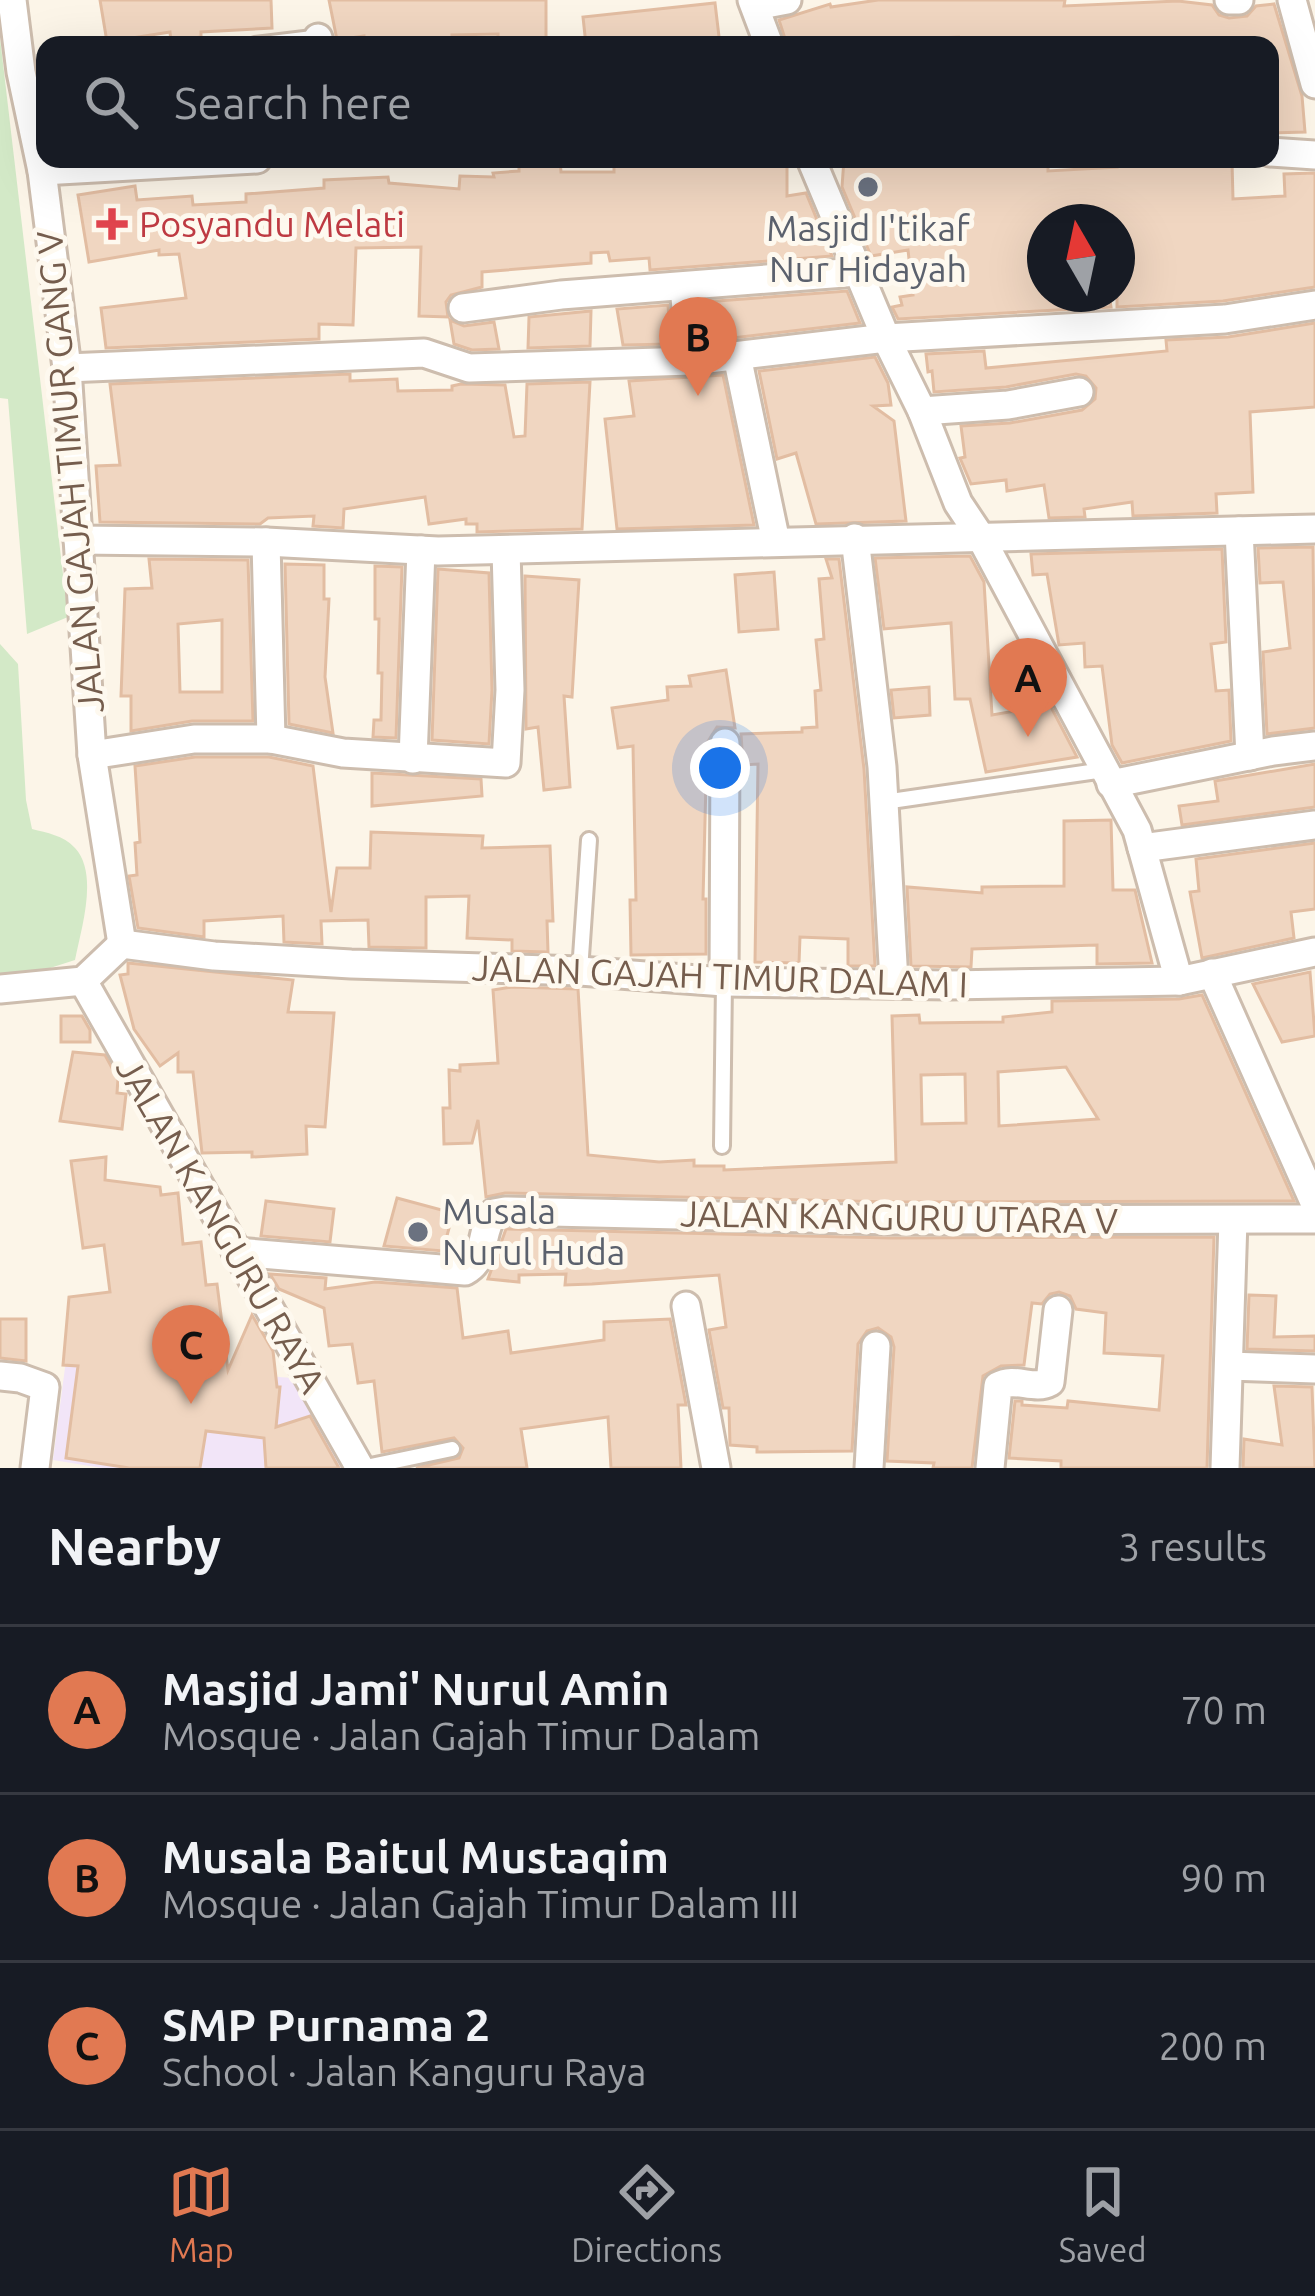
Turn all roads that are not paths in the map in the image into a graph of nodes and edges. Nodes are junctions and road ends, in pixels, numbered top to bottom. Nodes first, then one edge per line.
1 (12, 0) edge
2 (787, 0) edge
3 (1229, 0) edge
4 (1239, 0) edge
5 (1292, 0) edge
6 (754, 3) edge
7 (766, 36) edge
8 (32, 70) edge
9 (1315, 84) edge
10 (36, 110) edge
11 (1279, 153) edge
12 (1315, 155) edge
13 (42, 168) edge
14 (96, 168) edge
15 (815, 168) edge
16 (42, 171) junction
17 (856, 272) junction
18 (684, 287) junction
19 (1315, 304) edge
20 (463, 308) dead end
21 (886, 338) junction
22 (737, 356) junction
23 (691, 361) junction
24 (67, 368) junction
25 (1078, 392) dead end
26 (922, 411) junction
27 (1315, 529) edge
28 (1239, 531) junction
29 (980, 536) junction
30 (855, 538) junction
31 (78, 540) junction
32 (266, 542) junction
33 (776, 542) junction
34 (421, 550) junction
35 (506, 550) junction
36 (271, 739) junction
37 (724, 743) dead end
38 (1315, 746) edge
39 (92, 755) junction
40 (1250, 756) junction
41 (413, 759) junction
42 (1108, 777) junction
43 (884, 802) junction
44 (1315, 825) edge
45 (589, 840) dead end
46 (1142, 848) junction
47 (122, 944) junction
48 (1315, 952) edge
49 (580, 971) junction
50 (1212, 973) junction
51 (83, 981) junction
52 (1179, 981) junction
53 (724, 982) junction
54 (894, 982) junction
55 (0, 989) edge
56 (722, 1146) dead end
57 (1315, 1204) edge
58 (1315, 1219) edge
59 (1233, 1220) junction
60 (236, 1252) junction
61 (686, 1306) dead end
62 (1058, 1310) dead end
63 (876, 1346) dead end
64 (1228, 1366) junction
65 (1315, 1369) edge
66 (0, 1376) edge
67 (452, 1449) dead end
68 (35, 1468) edge
69 (361, 1468) edge
70 (716, 1468) edge
71 (869, 1468) edge
72 (990, 1468) edge
73 (1226, 1468) edge

1 - 8 street, JALAN GAJAH TIMUR GANG V
2 - 6 street
3 - 4 street
5 - 9 street
6 - 7 street
8 - 10 street, JALAN GAJAH TIMUR GANG V
11 - 12 street
13 - 16 street, JALAN GAJAH TIMUR GANG V
14 - 16 street
15 - 17 street
16 - 24 street, JALAN GAJAH TIMUR GANG V
17 - 18 street
17 - 21 street
18 - 20 street
18 - 23 street
19 - 21 street
21 - 22 street
21 - 26 street
22 - 23 street
22 - 33 street
23 - 24 street
24 - 31 street, JALAN GAJAH TIMUR GANG V
25 - 26 street
26 - 29 street
27 - 28 street
28 - 29 street
28 - 40 street
29 - 30 street
29 - 42 street
30 - 33 street
30 - 43 street
31 - 32 street
31 - 39 street, JALAN GAJAH TIMUR GANG V
32 - 34 street
32 - 36 street
33 - 35 street
34 - 35 street
34 - 41 street
35 - 41 street
36 - 39 street
36 - 41 street
37 - 53 street
38 - 40 street
39 - 47 street, JALAN GAJAH TIMUR GANG V
40 - 42 street
42 - 43 lane
42 - 46 street
43 - 54 street
44 - 46 street
45 - 49 lane
46 - 52 street
47 - 49 street, JALAN GAJAH TIMUR DALAM I
47 - 51 street
48 - 50 street, JALAN GAJAH TIMUR DALAM I
49 - 53 street, JALAN GAJAH TIMUR DALAM I
50 - 52 street, JALAN GAJAH TIMUR DALAM I
50 - 57 street
51 - 55 street
51 - 60 street, JALAN KANGURU RAYA
52 - 54 street, JALAN GAJAH TIMUR DALAM I
53 - 54 street, JALAN GAJAH TIMUR DALAM I
53 - 56 lane
58 - 59 street, JALAN KANGURU UTARA V
59 - 60 street, JALAN KANGURU UTARA V
59 - 64 street
60 - 69 street, JALAN KANGURU RAYA
61 - 70 street
62 - 72 street
63 - 71 street
64 - 65 street
64 - 73 street
66 - 68 street
67 - 69 lane

